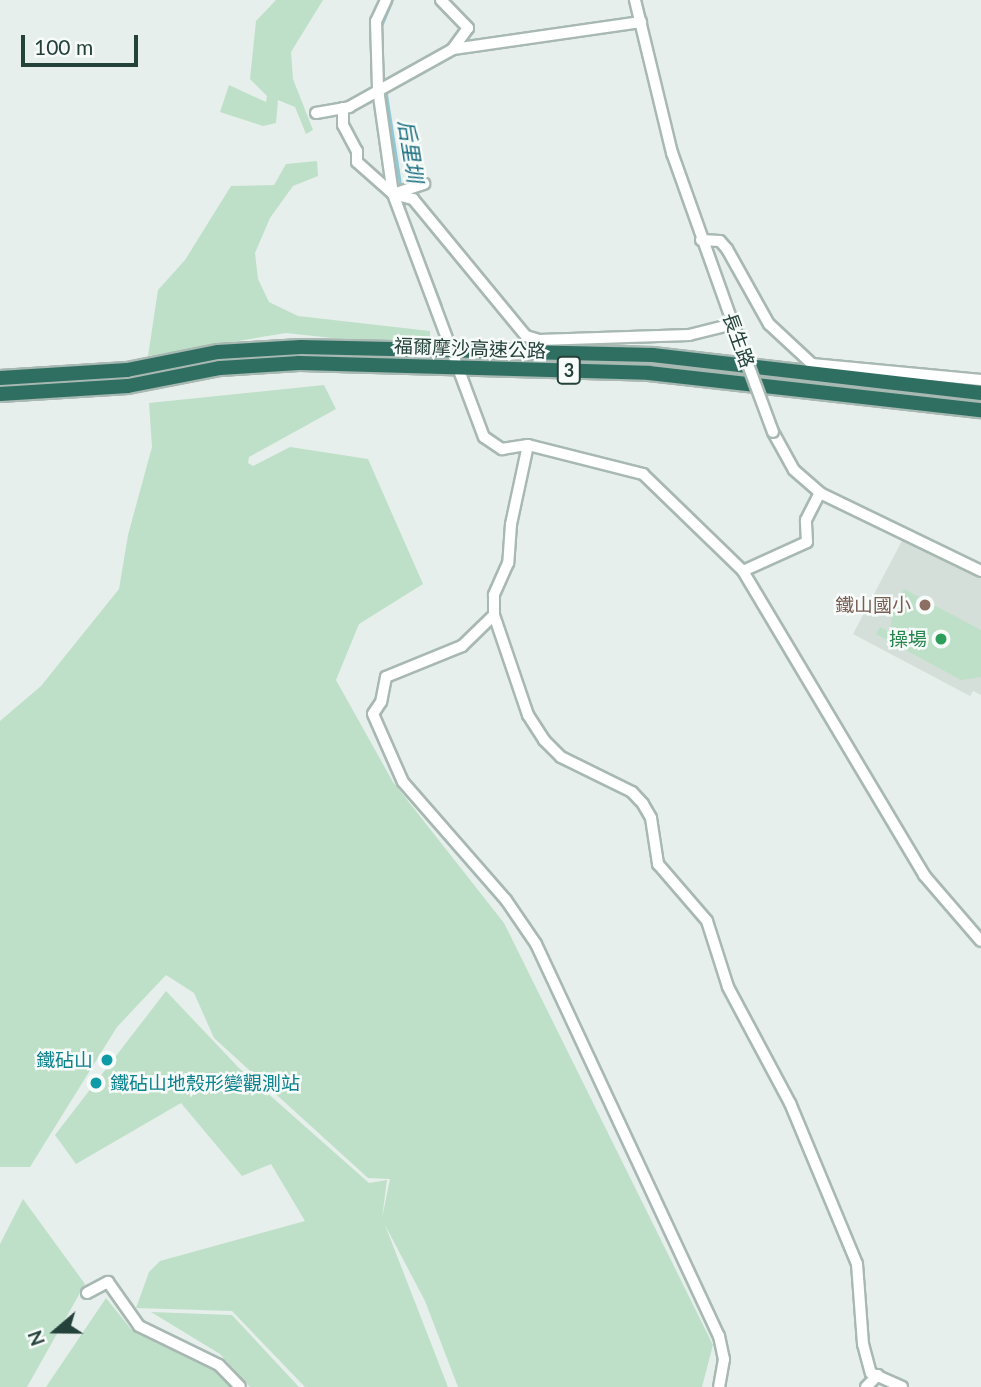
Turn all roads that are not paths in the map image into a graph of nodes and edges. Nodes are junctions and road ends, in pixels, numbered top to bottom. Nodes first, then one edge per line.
1 (386, 0) edge
2 (441, 0) edge
3 (635, 0) edge
4 (641, 22) junction
5 (453, 49) junction
6 (378, 89) junction
7 (343, 108) junction
8 (316, 113) dead end
9 (424, 184) dead end
10 (393, 194) junction
11 (701, 240) junction
12 (733, 324) junction
13 (0, 378) edge
14 (981, 380) edge
15 (981, 393) edge
16 (0, 394) edge
17 (981, 410) edge
18 (528, 445) junction
19 (820, 494) junction
20 (743, 571) junction
21 (981, 571) edge
22 (494, 615) junction
23 (981, 942) edge
24 (87, 1293) dead end
25 (878, 1375) junction
26 (240, 1387) edge
27 (719, 1387) edge
28 (866, 1387) edge
29 (902, 1387) edge

1 - 6 street
2 - 5 street
3 - 4 street, 長生路
4 - 5 street
4 - 11 street, 長生路
5 - 6 street
6 - 7 street
6 - 10 street
7 - 8 street
7 - 10 street
9 - 10 street
10 - 12 street
10 - 18 street
11 - 12 street, 長生路
11 - 14 street
12 - 19 street, 長生路, bridge
13 - 15 highway, 福爾摩沙高速公路 / 3
16 - 17 highway, 福爾摩沙高速公路 / 3
18 - 20 street
18 - 22 street
19 - 20 street
19 - 21 street, 長生路
20 - 23 street
22 - 25 street
22 - 27 street
24 - 26 street
25 - 28 street
25 - 29 street

